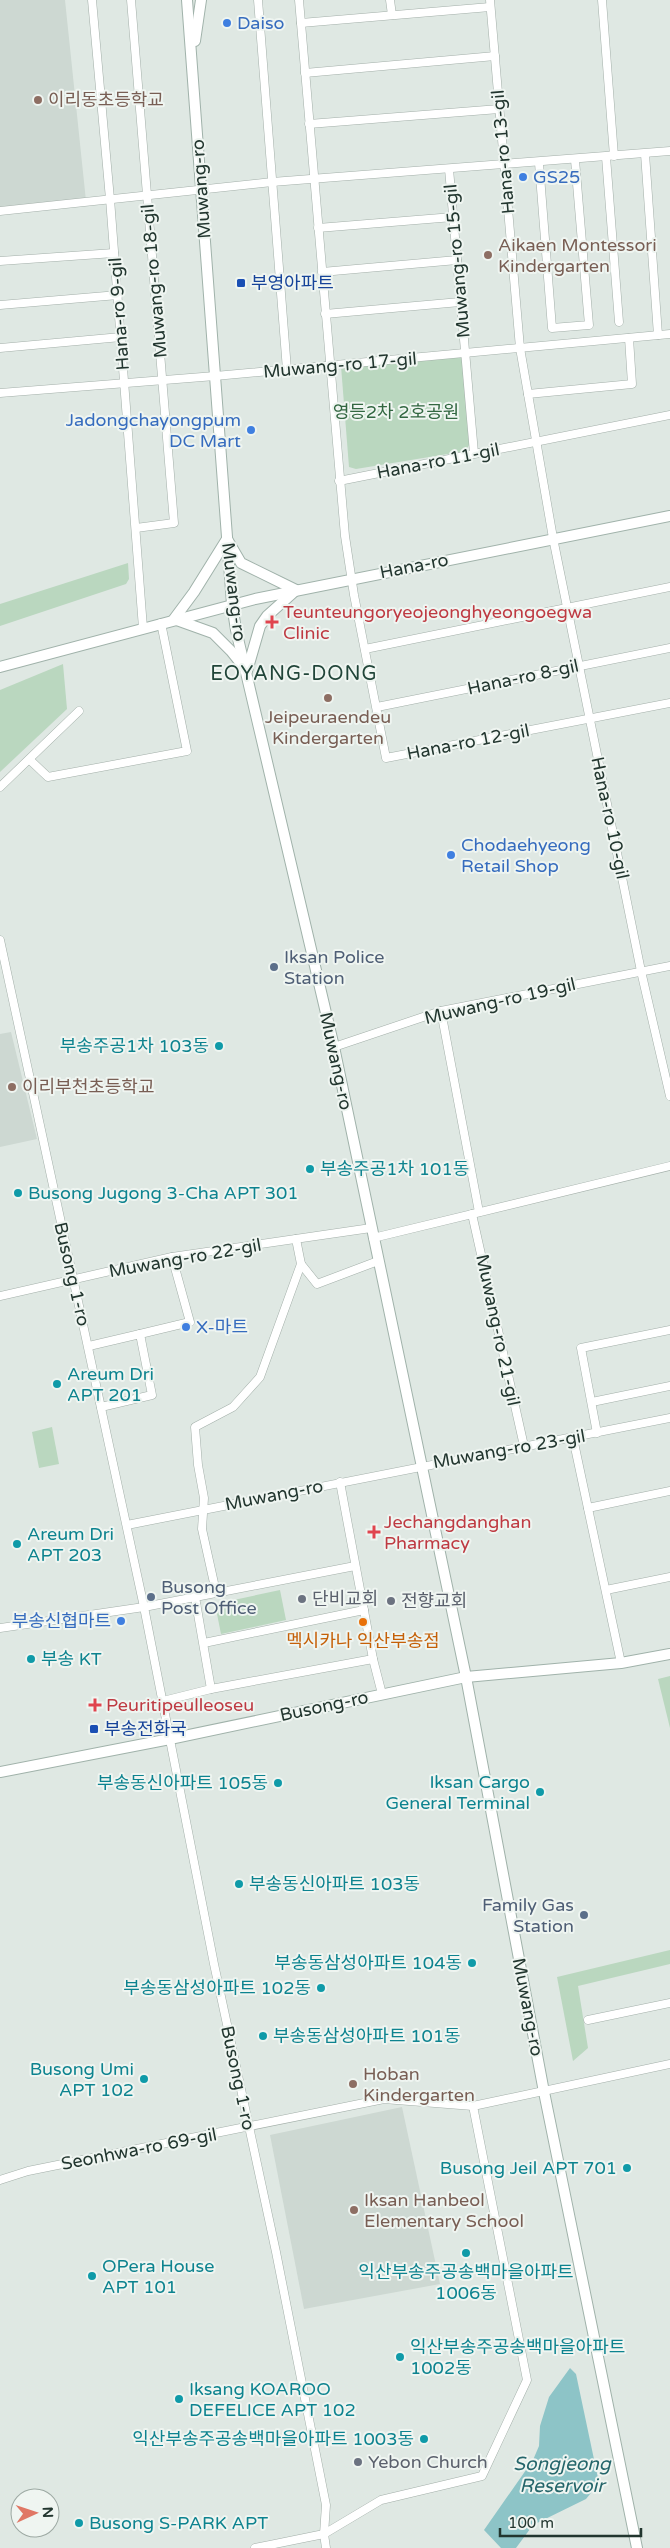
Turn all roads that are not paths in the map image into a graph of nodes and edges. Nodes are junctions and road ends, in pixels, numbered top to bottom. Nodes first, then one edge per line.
1 (92, 0) edge
2 (131, 0) edge
3 (187, 0) edge
4 (201, 0) edge
5 (258, 0) edge
6 (299, 0) edge
7 (390, 0) edge
8 (602, 0) edge
9 (490, 3) edge
10 (392, 15) junction
11 (301, 23) junction
12 (495, 56) junction
13 (192, 62) junction
14 (305, 73) junction
15 (499, 109) junction
16 (309, 124) junction
17 (670, 151) edge
18 (645, 154) junction
19 (610, 157) junction
20 (575, 160) junction
21 (538, 163) junction
22 (504, 165) junction
23 (449, 169) junction
24 (314, 179) junction
25 (272, 182) junction
26 (202, 191) junction
27 (147, 195) junction
28 (110, 199) junction
29 (0, 211) edge
30 (453, 217) junction
31 (318, 228) junction
32 (114, 253) junction
33 (457, 260) junction
34 (0, 261) edge
35 (322, 272) junction
36 (118, 295) junction
37 (460, 302) junction
38 (0, 305) edge
39 (325, 314) junction
40 (620, 322) dead end
41 (670, 334) edge
42 (658, 335) junction
43 (121, 336) junction
44 (629, 338) junction
45 (0, 348) edge
46 (520, 348) junction
47 (465, 353) junction
48 (330, 366) junction
49 (287, 370) junction
50 (215, 376) junction
51 (163, 380) junction
52 (124, 383) junction
53 (0, 393) edge
54 (528, 394) junction
55 (670, 415) edge
56 (537, 443) junction
57 (474, 454) junction
58 (339, 481) junction
59 (670, 516) edge
60 (136, 528) junction
61 (554, 538) junction
62 (227, 539) junction
63 (352, 578) junction
64 (670, 587) edge
65 (296, 590) junction
66 (232, 604) junction
67 (568, 607) junction
68 (174, 619) junction
69 (161, 623) junction
70 (143, 628) junction
71 (670, 648) edge
72 (365, 649) junction
73 (579, 666) junction
74 (0, 668) edge
75 (247, 671) junction
76 (670, 703) edge
77 (377, 707) junction
78 (78, 711) dead end
79 (590, 719) junction
80 (30, 760) junction
81 (0, 787) edge
82 (0, 940) edge
83 (670, 966) edge
84 (642, 970) junction
85 (441, 1011) junction
86 (334, 1047) junction
87 (670, 1096) edge
88 (670, 1166) edge
89 (476, 1213) junction
90 (372, 1233) junction
91 (296, 1239) junction
92 (172, 1257) junction
93 (378, 1261) junction
94 (301, 1264) junction
95 (72, 1279) junction
96 (0, 1296) edge
97 (670, 1330) edge
98 (140, 1334) junction
99 (89, 1346) junction
100 (670, 1386) edge
101 (592, 1402) junction
102 (102, 1407) junction
103 (670, 1418) edge
104 (597, 1433) junction
105 (573, 1438) junction
106 (524, 1446) junction
107 (421, 1465) junction
108 (340, 1482) junction
109 (670, 1491) edge
110 (588, 1508) junction
111 (203, 1509) junction
112 (126, 1525) junction
113 (356, 1566) junction
114 (670, 1577) edge
115 (606, 1590) junction
116 (216, 1592) junction
117 (195, 1597) junction
118 (144, 1607) junction
119 (364, 1610) junction
120 (0, 1628) edge
121 (204, 1643) junction
122 (670, 1654) edge
123 (373, 1659) junction
124 (621, 1663) junction
125 (466, 1677) junction
126 (211, 1689) junction
127 (382, 1694) junction
128 (163, 1701) junction
129 (170, 1739) junction
130 (0, 1772) edge
131 (670, 2003) edge
132 (588, 2020) dead end
133 (670, 2064) edge
134 (544, 2092) junction
135 (473, 2106) junction
136 (249, 2127) junction
137 (0, 2180) edge
138 (324, 2534) junction
139 (255, 2548) edge
140 (326, 2548) edge
141 (637, 2548) edge

1 - 28 street, Hana-ro 9-gil
2 - 27 street, Muwang-ro 18-gil
3 - 13 street, Muwang-ro
4 - 13 street
5 - 25 street
6 - 11 street
7 - 10 street
8 - 19 street
9 - 10 street
9 - 12 street, Hana-ro 13-gil
10 - 11 street
11 - 14 street
12 - 14 street
12 - 15 street, Hana-ro 13-gil
13 - 26 street, Muwang-ro
14 - 16 street
15 - 16 street
15 - 22 street, Hana-ro 13-gil
16 - 24 street
17 - 18 street, Muwang-ro 15-gil
18 - 19 street, Muwang-ro 15-gil
18 - 42 street
19 - 20 street, Muwang-ro 15-gil
19 - 40 street
20 - 21 street, Muwang-ro 15-gil
20 - 21 street
21 - 22 street, Muwang-ro 15-gil
22 - 23 street, Muwang-ro 15-gil
22 - 46 street, Hana-ro 13-gil
23 - 24 street, Muwang-ro 15-gil
23 - 30 street, Muwang-ro 15-gil
24 - 25 street, Muwang-ro 15-gil
24 - 31 street
25 - 26 street, Muwang-ro 15-gil
25 - 49 street
26 - 27 street, Muwang-ro 15-gil
26 - 50 street, Muwang-ro
27 - 28 street, Muwang-ro 15-gil
27 - 51 street, Muwang-ro 18-gil
28 - 29 street, Muwang-ro 15-gil
28 - 32 street, Hana-ro 9-gil
30 - 31 street
30 - 33 street, Muwang-ro 15-gil
31 - 35 street
32 - 34 street
32 - 36 street, Hana-ro 9-gil
33 - 35 street
33 - 37 street, Muwang-ro 15-gil
35 - 39 street
36 - 38 street
36 - 43 street, Hana-ro 9-gil
37 - 39 street
37 - 47 street, Muwang-ro 15-gil
39 - 48 street
41 - 42 street, Muwang-ro 17-gil
42 - 44 street, Muwang-ro 17-gil
43 - 45 street
43 - 52 street, Hana-ro 9-gil
44 - 46 street, Muwang-ro 17-gil
44 - 54 street
46 - 47 street, Muwang-ro 17-gil
46 - 54 street, Hana-ro 13-gil
47 - 48 street, Muwang-ro 17-gil
47 - 57 street
48 - 49 street, Muwang-ro 17-gil
48 - 58 street
49 - 50 street, Muwang-ro 17-gil
50 - 51 street, Muwang-ro 17-gil
50 - 62 street, Muwang-ro
51 - 52 street, Muwang-ro 17-gil
51 - 60 street, Muwang-ro 18-gil
52 - 53 street, Muwang-ro 17-gil
52 - 60 street, Hana-ro 9-gil
54 - 56 street, Hana-ro 13-gil
55 - 56 street
56 - 57 street, Hana-ro 11-gil
56 - 61 street, Hana-ro 13-gil
57 - 58 street, Hana-ro 11-gil
58 - 63 street
59 - 61 street, Hana-ro
60 - 70 street, Hana-ro 9-gil
61 - 63 street, Hana-ro
61 - 67 street, Hana-ro 10-gil
62 - 65 street
62 - 66 street, Muwang-ro
62 - 68 street
63 - 65 street, Hana-ro
63 - 72 street, Hana-ro 12-gil
64 - 67 street
65 - 66 street, Hana-ro
65 - 75 street
66 - 68 street, Hana-ro
66 - 75 street, Muwang-ro
67 - 72 street
67 - 73 street, Hana-ro 10-gil
68 - 69 street, Hana-ro
68 - 75 street
69 - 70 street, Hana-ro
69 - 80 street
70 - 74 street, Hana-ro
71 - 73 street, Hana-ro 8-gil
72 - 77 street, Hana-ro 12-gil
73 - 77 street, Hana-ro 8-gil
73 - 79 street, Hana-ro 10-gil
75 - 86 street, Muwang-ro
76 - 79 street, Hana-ro 12-gil
77 - 79 street, Hana-ro 12-gil
78 - 80 street
79 - 84 street, Hana-ro 10-gil
80 - 81 street
82 - 95 street, Busong 1-ro
83 - 84 street, Muwang-ro 19-gil
84 - 85 street, Muwang-ro 19-gil
84 - 87 street, Hana-ro 10-gil
85 - 86 street, Muwang-ro 19-gil
85 - 89 street, Muwang-ro 21-gil
86 - 90 street, Muwang-ro
88 - 89 street
89 - 90 street
89 - 106 street, Muwang-ro 21-gil
90 - 91 street, Muwang-ro 22-gil
90 - 93 street, Muwang-ro
91 - 92 street, Muwang-ro 22-gil
91 - 94 street
92 - 95 street, Muwang-ro 22-gil
92 - 98 street
93 - 94 street
93 - 107 street, Muwang-ro
94 - 111 street
95 - 96 street, Muwang-ro 22-gil
95 - 99 street, Busong 1-ro
97 - 101 street, Muwang-ro 23-gil
98 - 99 street
98 - 102 street
99 - 102 street, Busong 1-ro
100 - 101 street
101 - 104 street, Muwang-ro 23-gil
102 - 112 street, Busong 1-ro
103 - 104 street, Muwang-ro 23-gil
104 - 105 street, Muwang-ro 23-gil
105 - 106 street, Muwang-ro 23-gil
105 - 110 street
106 - 107 street, Muwang-ro 23-gil
107 - 108 street, Muwang-ro
107 - 125 street, Muwang-ro
108 - 111 street, Muwang-ro
108 - 113 street
109 - 110 street
110 - 115 street
111 - 112 street, Muwang-ro
111 - 116 street
112 - 118 street, Busong 1-ro
113 - 116 street
113 - 119 street
114 - 115 street
115 - 124 street
116 - 117 street
117 - 118 street
117 - 121 street
118 - 120 street
118 - 128 street, Busong 1-ro
119 - 121 street
119 - 123 street
121 - 126 street
122 - 124 street, Busong-ro
123 - 126 street
123 - 127 street
124 - 125 street, Busong-ro
125 - 127 street, Busong-ro
125 - 134 street, Muwang-ro
126 - 128 street
127 - 129 street, Busong-ro
128 - 129 street, Busong 1-ro
129 - 130 street, Busong-ro
129 - 136 street, Busong 1-ro
131 - 132 street
133 - 134 street, Seonhwa-ro 69-gil
134 - 135 street, Seonhwa-ro 69-gil
134 - 141 street, Muwang-ro
135 - 136 street, Seonhwa-ro 69-gil
135 - 138 street
136 - 137 street, Seonhwa-ro 69-gil
136 - 138 street, Busong 1-ro
138 - 139 street
138 - 140 street, Busong 1-ro

